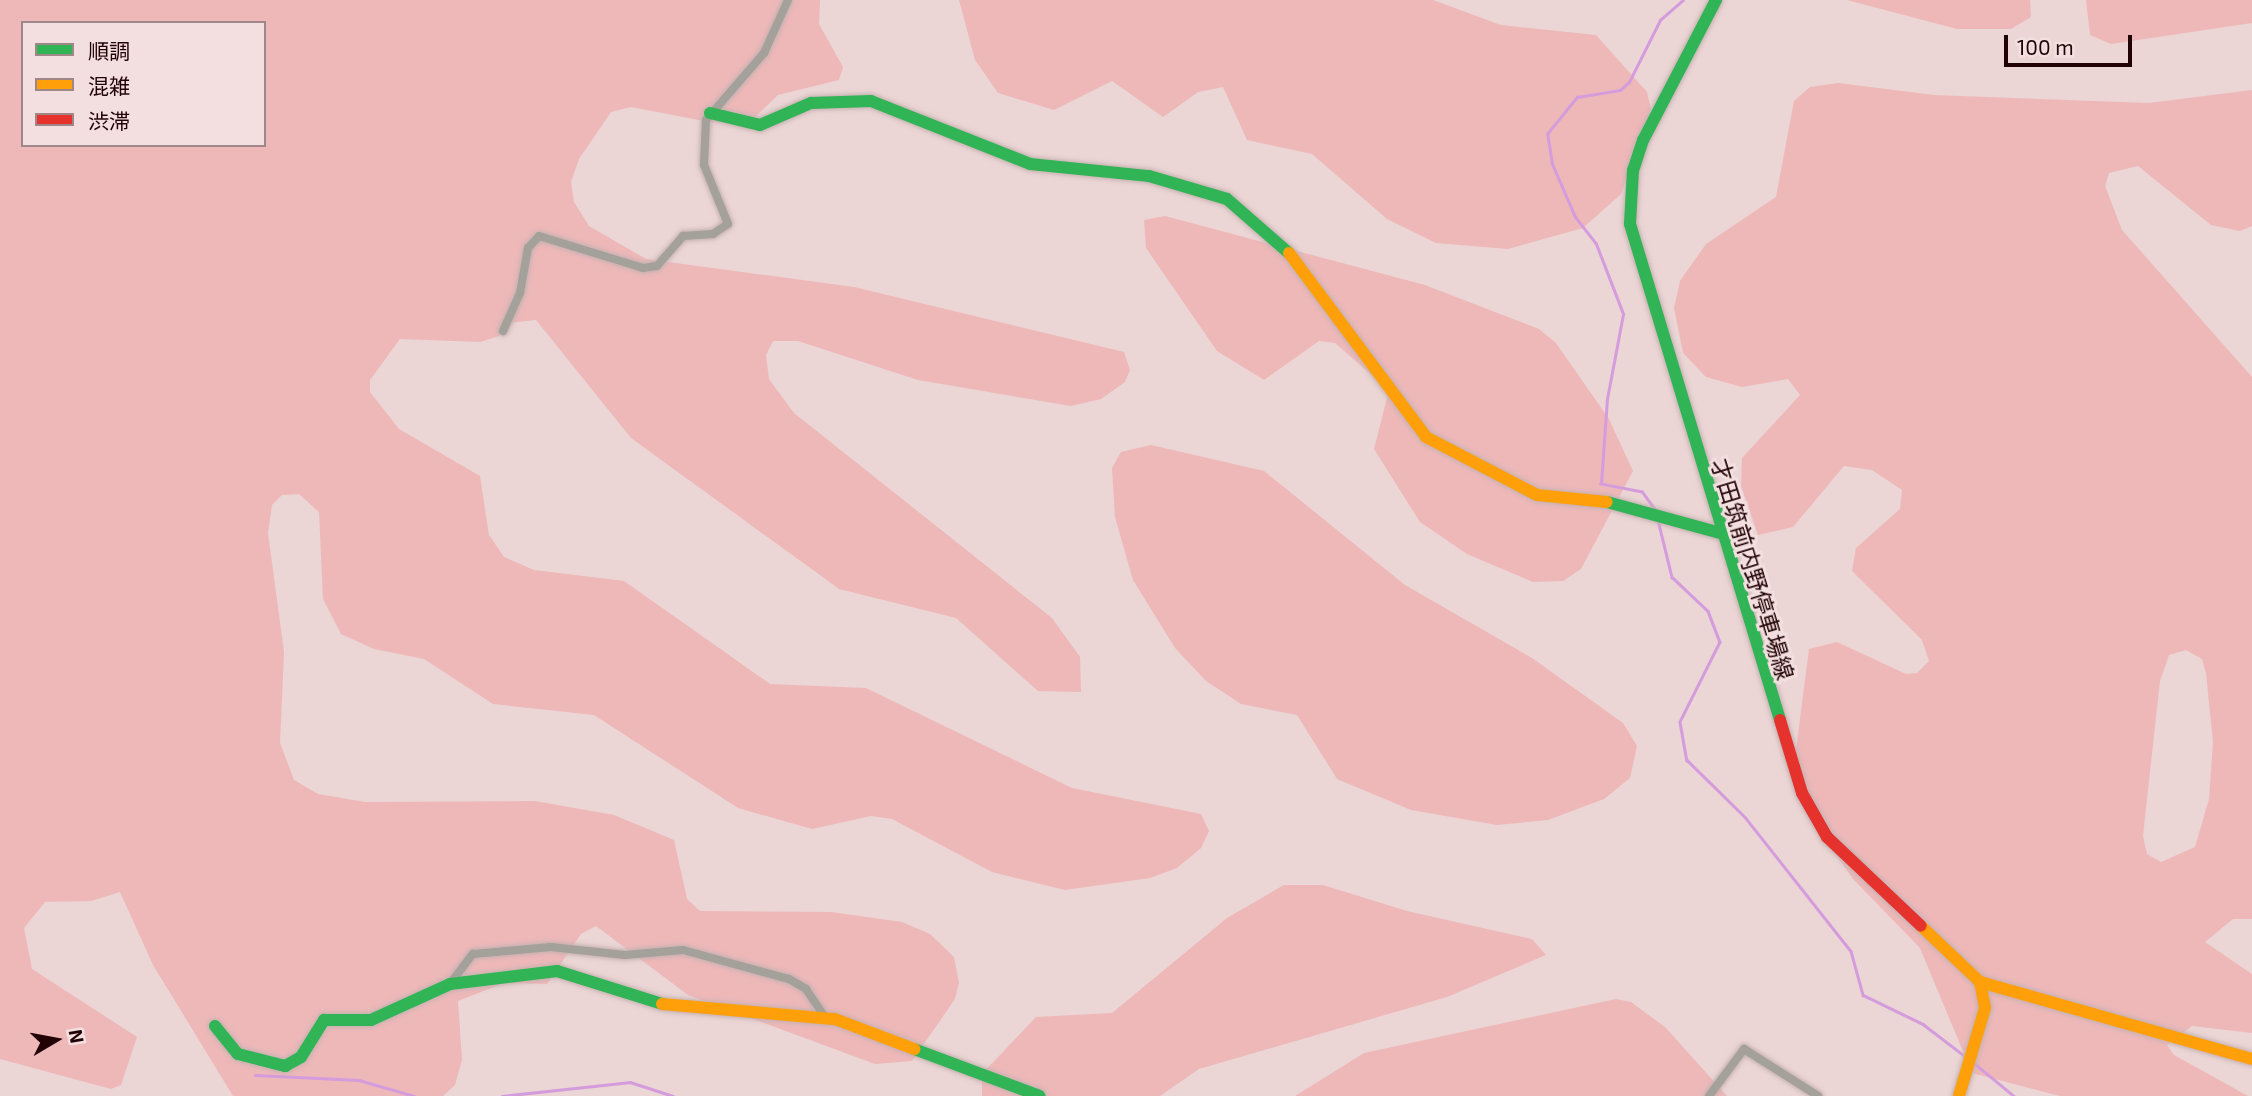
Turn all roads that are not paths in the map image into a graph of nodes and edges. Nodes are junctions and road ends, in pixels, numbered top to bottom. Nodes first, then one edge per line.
1 (788, 0) edge
2 (1716, 0) edge
3 (710, 113) junction
4 (503, 331) dead end
5 (1720, 533) junction
6 (1980, 982) junction
7 (450, 984) junction
8 (825, 1017) junction
9 (215, 1026) dead end
10 (2252, 1059) edge
11 (1040, 1096) edge
12 (1709, 1096) edge
13 (1818, 1096) edge
14 (1958, 1096) edge

1 - 3 street
2 - 5 street, 才田筑前内野停車場線
3 - 4 street
3 - 5 street
5 - 6 street, 才田筑前内野停車場線
6 - 10 street
6 - 14 street
7 - 8 street
7 - 8 street
7 - 9 street
8 - 11 street
12 - 13 street

